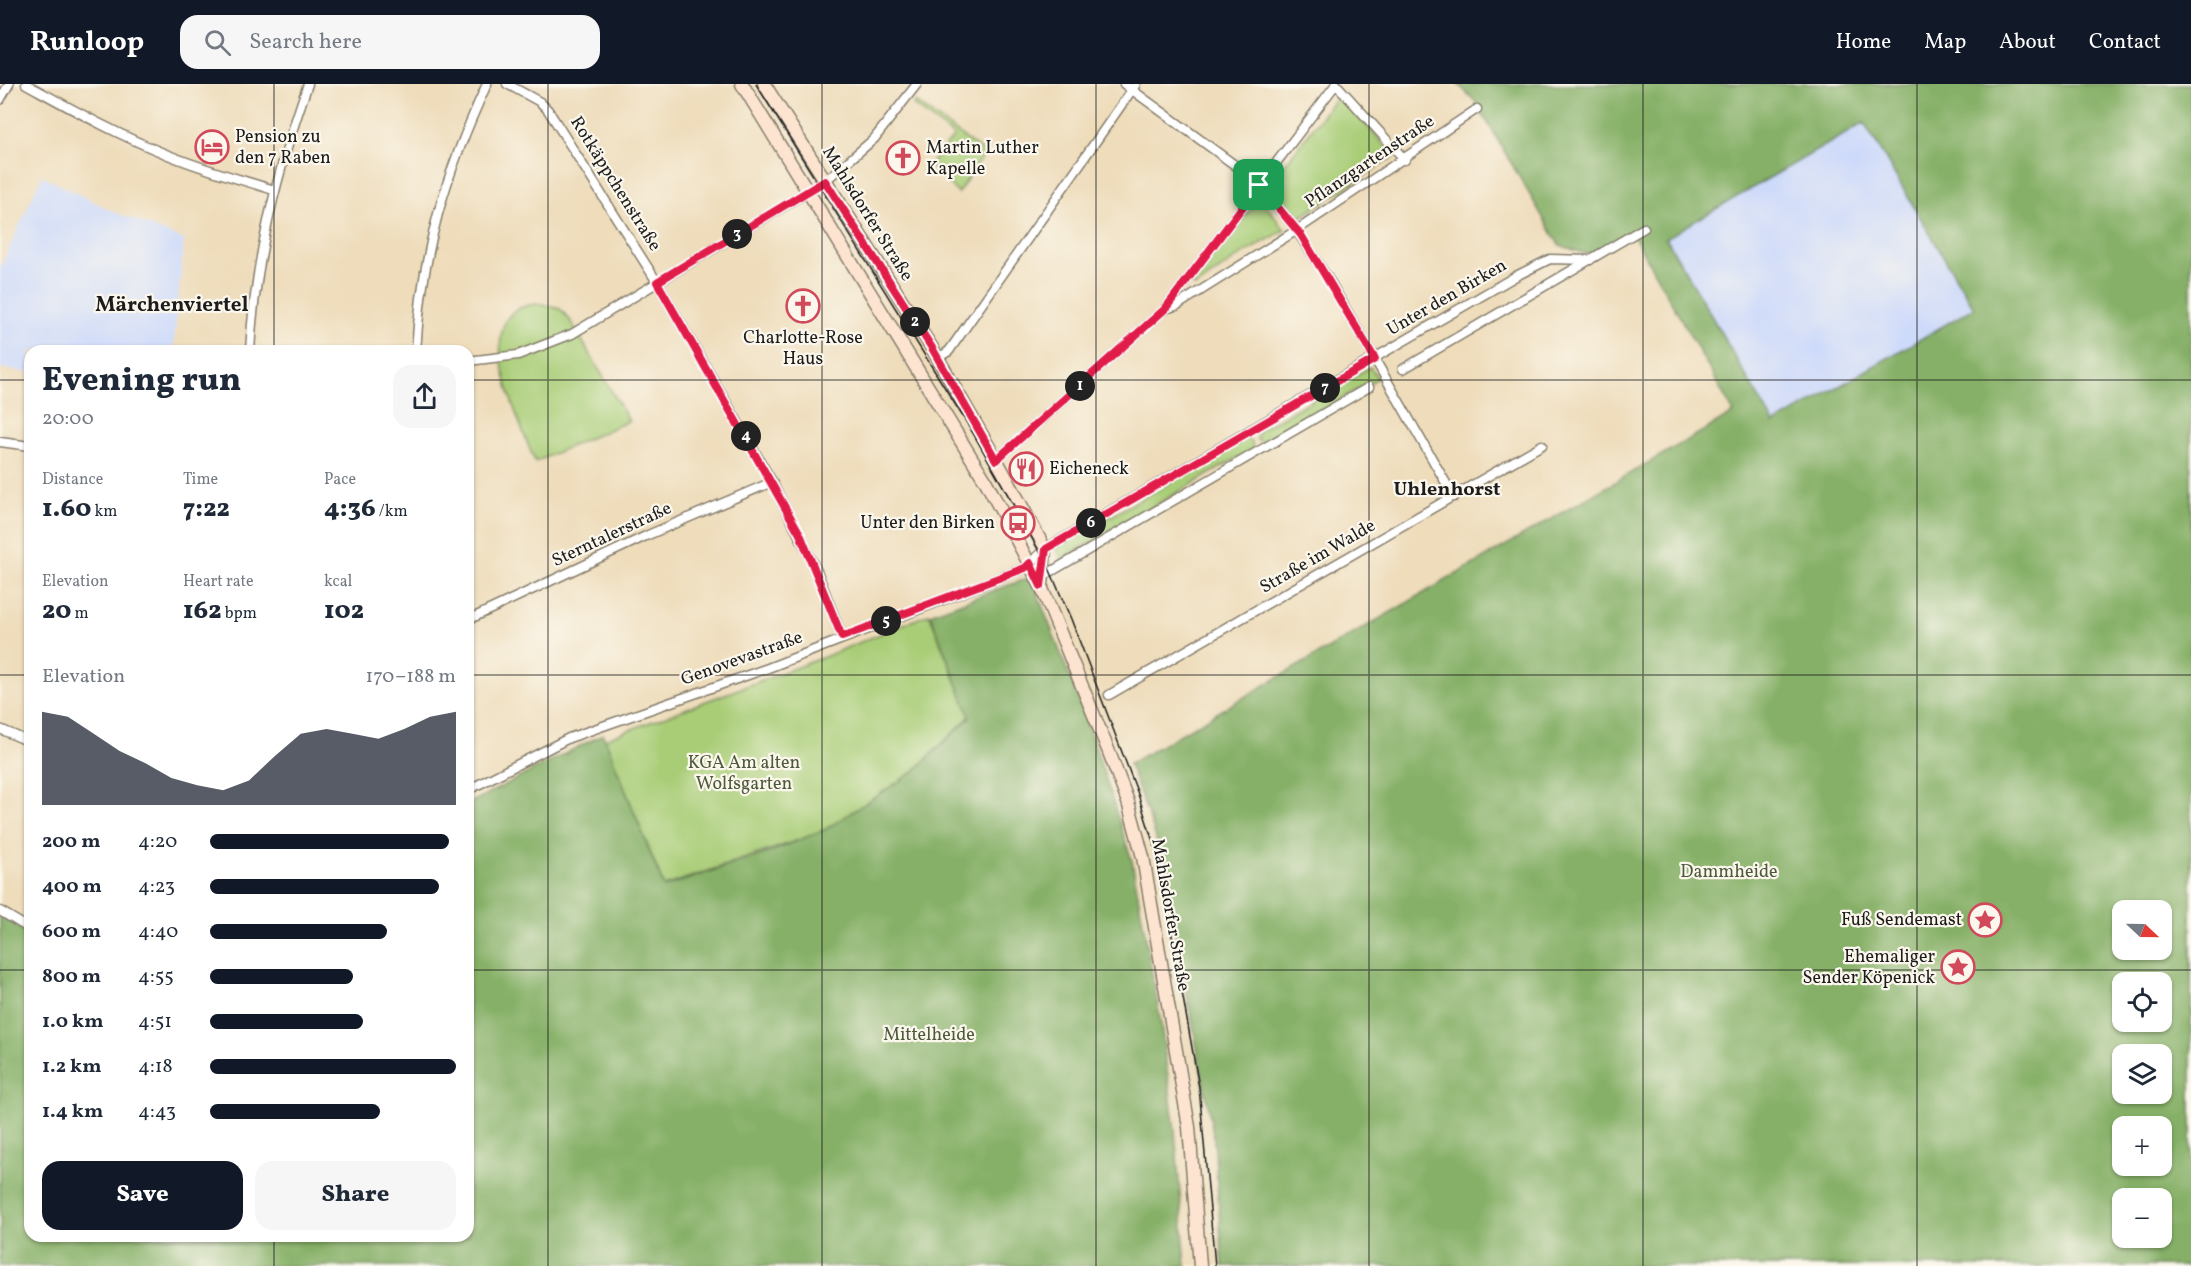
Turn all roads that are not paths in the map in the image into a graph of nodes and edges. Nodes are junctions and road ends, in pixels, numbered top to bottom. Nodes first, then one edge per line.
1 (9, 84) edge
2 (26, 84) edge
3 (308, 84) edge
4 (487, 84) edge
5 (507, 84) edge
6 (742, 84) edge
7 (764, 84) edge
8 (917, 84) edge
9 (1124, 84) edge
10 (1336, 84) edge
11 (1134, 87) edge
12 (0, 100) edge
13 (1477, 109) dead end
14 (1405, 160) junction
15 (825, 181) junction
16 (1259, 185) junction
17 (274, 190) junction
18 (809, 191) junction
19 (1644, 228) dead end
20 (1297, 230) junction
21 (1590, 260) junction
22 (657, 282) junction
23 (1165, 309) junction
24 (251, 345) edge
25 (417, 345) edge
26 (938, 358) junction
27 (1375, 359) junction
28 (474, 361) edge
29 (1403, 369) dead end
30 (1369, 387) dead end
31 (0, 442) edge
32 (24, 445) edge
33 (1542, 445) dead end
34 (996, 460) junction
35 (772, 482) junction
36 (1454, 497) junction
37 (1046, 549) junction
38 (1030, 563) junction
39 (1041, 581) junction
40 (474, 617) edge
41 (842, 637) junction
42 (1109, 695) dead end
43 (0, 729) edge
44 (24, 739) edge
45 (474, 787) edge
46 (0, 912) edge
47 (24, 926) edge
48 (1200, 1266) edge

1 - 12 street
2 - 17 street
3 - 17 street
4 - 25 street
5 - 22 street, Rotkäppchenstraße
6 - 18 main road, Mahlsdorfer Straße
7 - 15 main road, Mahlsdorfer Straße
8 - 15 street
9 - 11 street
10 - 14 street
10 - 16 street
11 - 16 street
11 - 26 street
13 - 14 street, Pflanzgartenstraße
14 - 20 street, Pflanzgartenstraße
15 - 18 main road
15 - 26 main road, Mahlsdorfer Straße
16 - 20 street
16 - 23 street
17 - 24 street
18 - 22 street
18 - 38 main road, Mahlsdorfer Straße
19 - 21 street
20 - 23 street, Pflanzgartenstraße
20 - 27 street
21 - 27 street, Unter den Birken
21 - 29 street
22 - 28 street
22 - 35 street, Rotkäppchenstraße
23 - 34 street, Pflanzgartenstraße
26 - 34 main road, Mahlsdorfer Straße
27 - 36 street
27 - 37 street, Unter den Birken
30 - 39 street
31 - 32 street
33 - 36 street, Straße im Walde
34 - 37 main road, Mahlsdorfer Straße
35 - 40 street, Sterntalerstraße
35 - 41 street, Rotkäppchenstraße
36 - 42 street, Straße im Walde
37 - 38 street, Unter den Birken
37 - 39 main road
38 - 39 main road, Mahlsdorfer Straße
38 - 41 street, Genovevastraße
39 - 48 main road, Mahlsdorfer Straße
41 - 45 street, Genovevastraße
43 - 44 street
46 - 47 street

